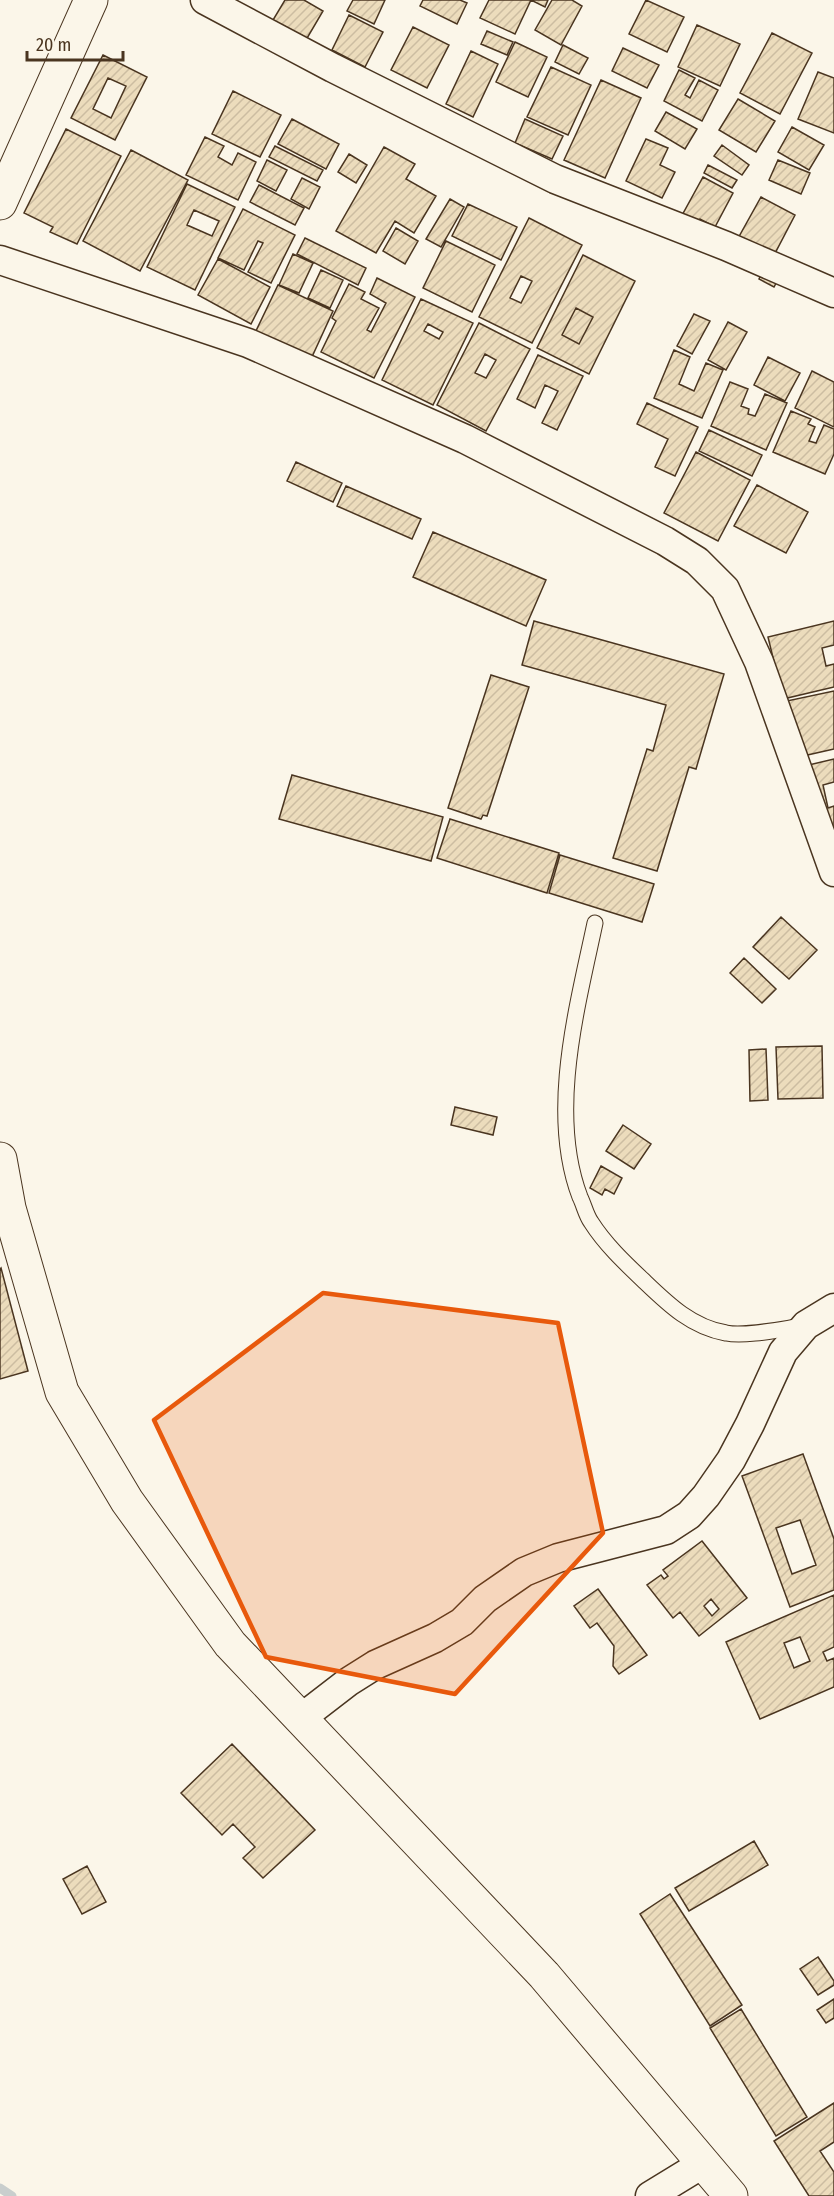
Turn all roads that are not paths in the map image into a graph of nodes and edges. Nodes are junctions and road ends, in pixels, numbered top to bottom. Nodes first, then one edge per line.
1 (91, 0) edge
2 (205, 0) edge
3 (0, 203) edge
4 (0, 260) edge
5 (834, 293) edge
6 (832, 860) edge
7 (595, 923) dead end
8 (0, 1159) edge
9 (834, 1308) edge
10 (806, 1325) junction
11 (300, 1719) junction
12 (704, 2163) junction
13 (650, 2196) edge
14 (730, 2196) edge

1 - 3 street
2 - 5 street
4 - 6 street
7 - 10 lane
8 - 11 street
9 - 10 street
10 - 11 street
11 - 12 street
12 - 13 street
12 - 14 street

